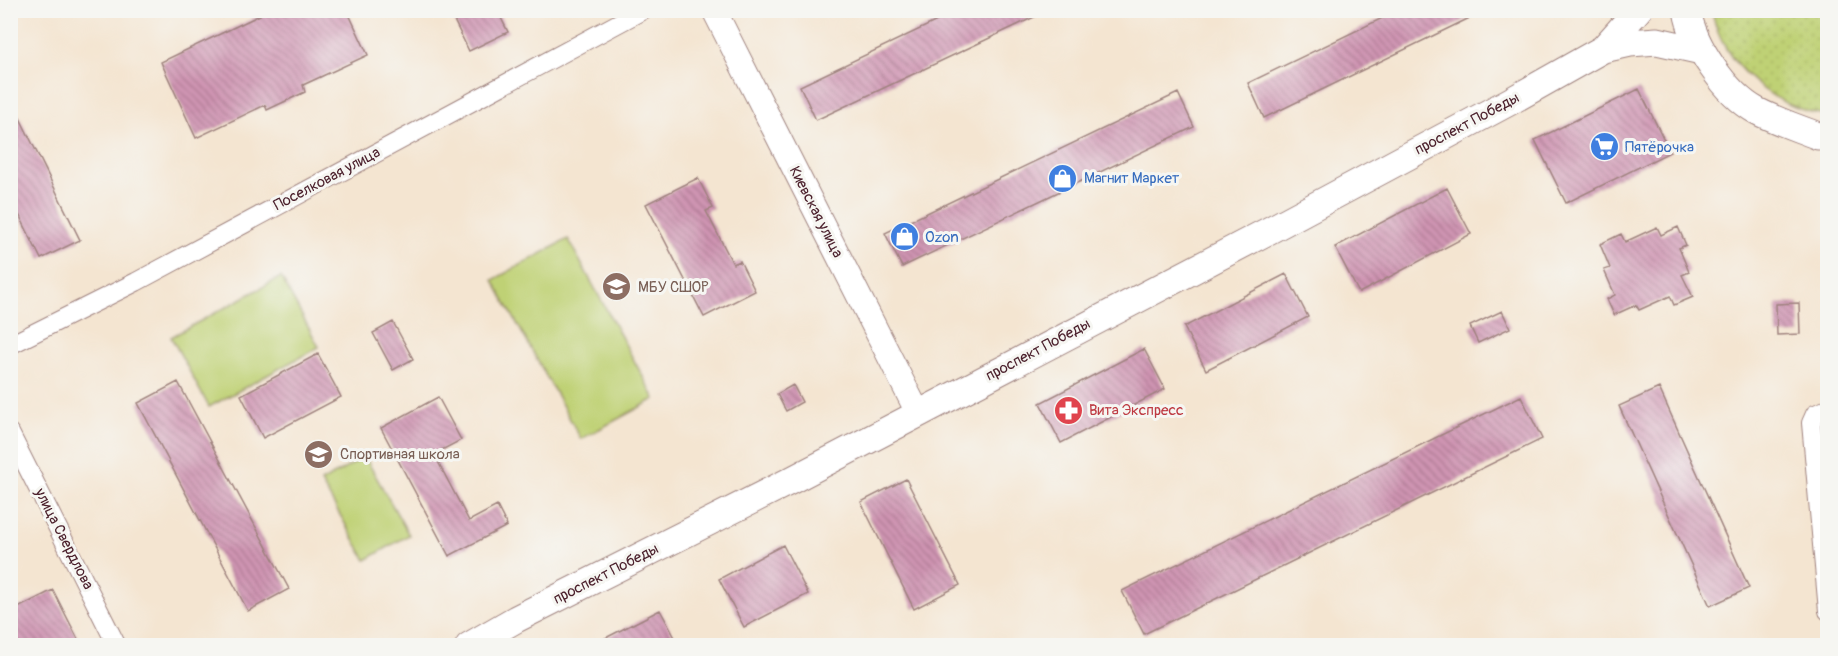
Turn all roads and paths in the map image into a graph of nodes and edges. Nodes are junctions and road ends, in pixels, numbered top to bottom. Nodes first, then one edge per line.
1 (643, 10) edge
2 (714, 10) edge
3 (1638, 10) edge
4 (1687, 10) edge
5 (1603, 49) junction
6 (1702, 51) junction
7 (1824, 140) edge
8 (10, 345) edge
9 (1827, 409) edge
10 (918, 413) junction
11 (10, 432) edge
12 (1827, 611) edge
13 (117, 645) edge
14 (469, 645) edge

1 - 8 street, Поселковая улица
2 - 10 main road, Киевская улица
3 - 5 main road, проспект Победы
4 - 6 main road
5 - 6 main road, проспект Победы
5 - 10 main road, проспект Победы
6 - 7 main road
9 - 12 street
10 - 14 main road, проспект Победы
11 - 13 street, улица Свердлова

